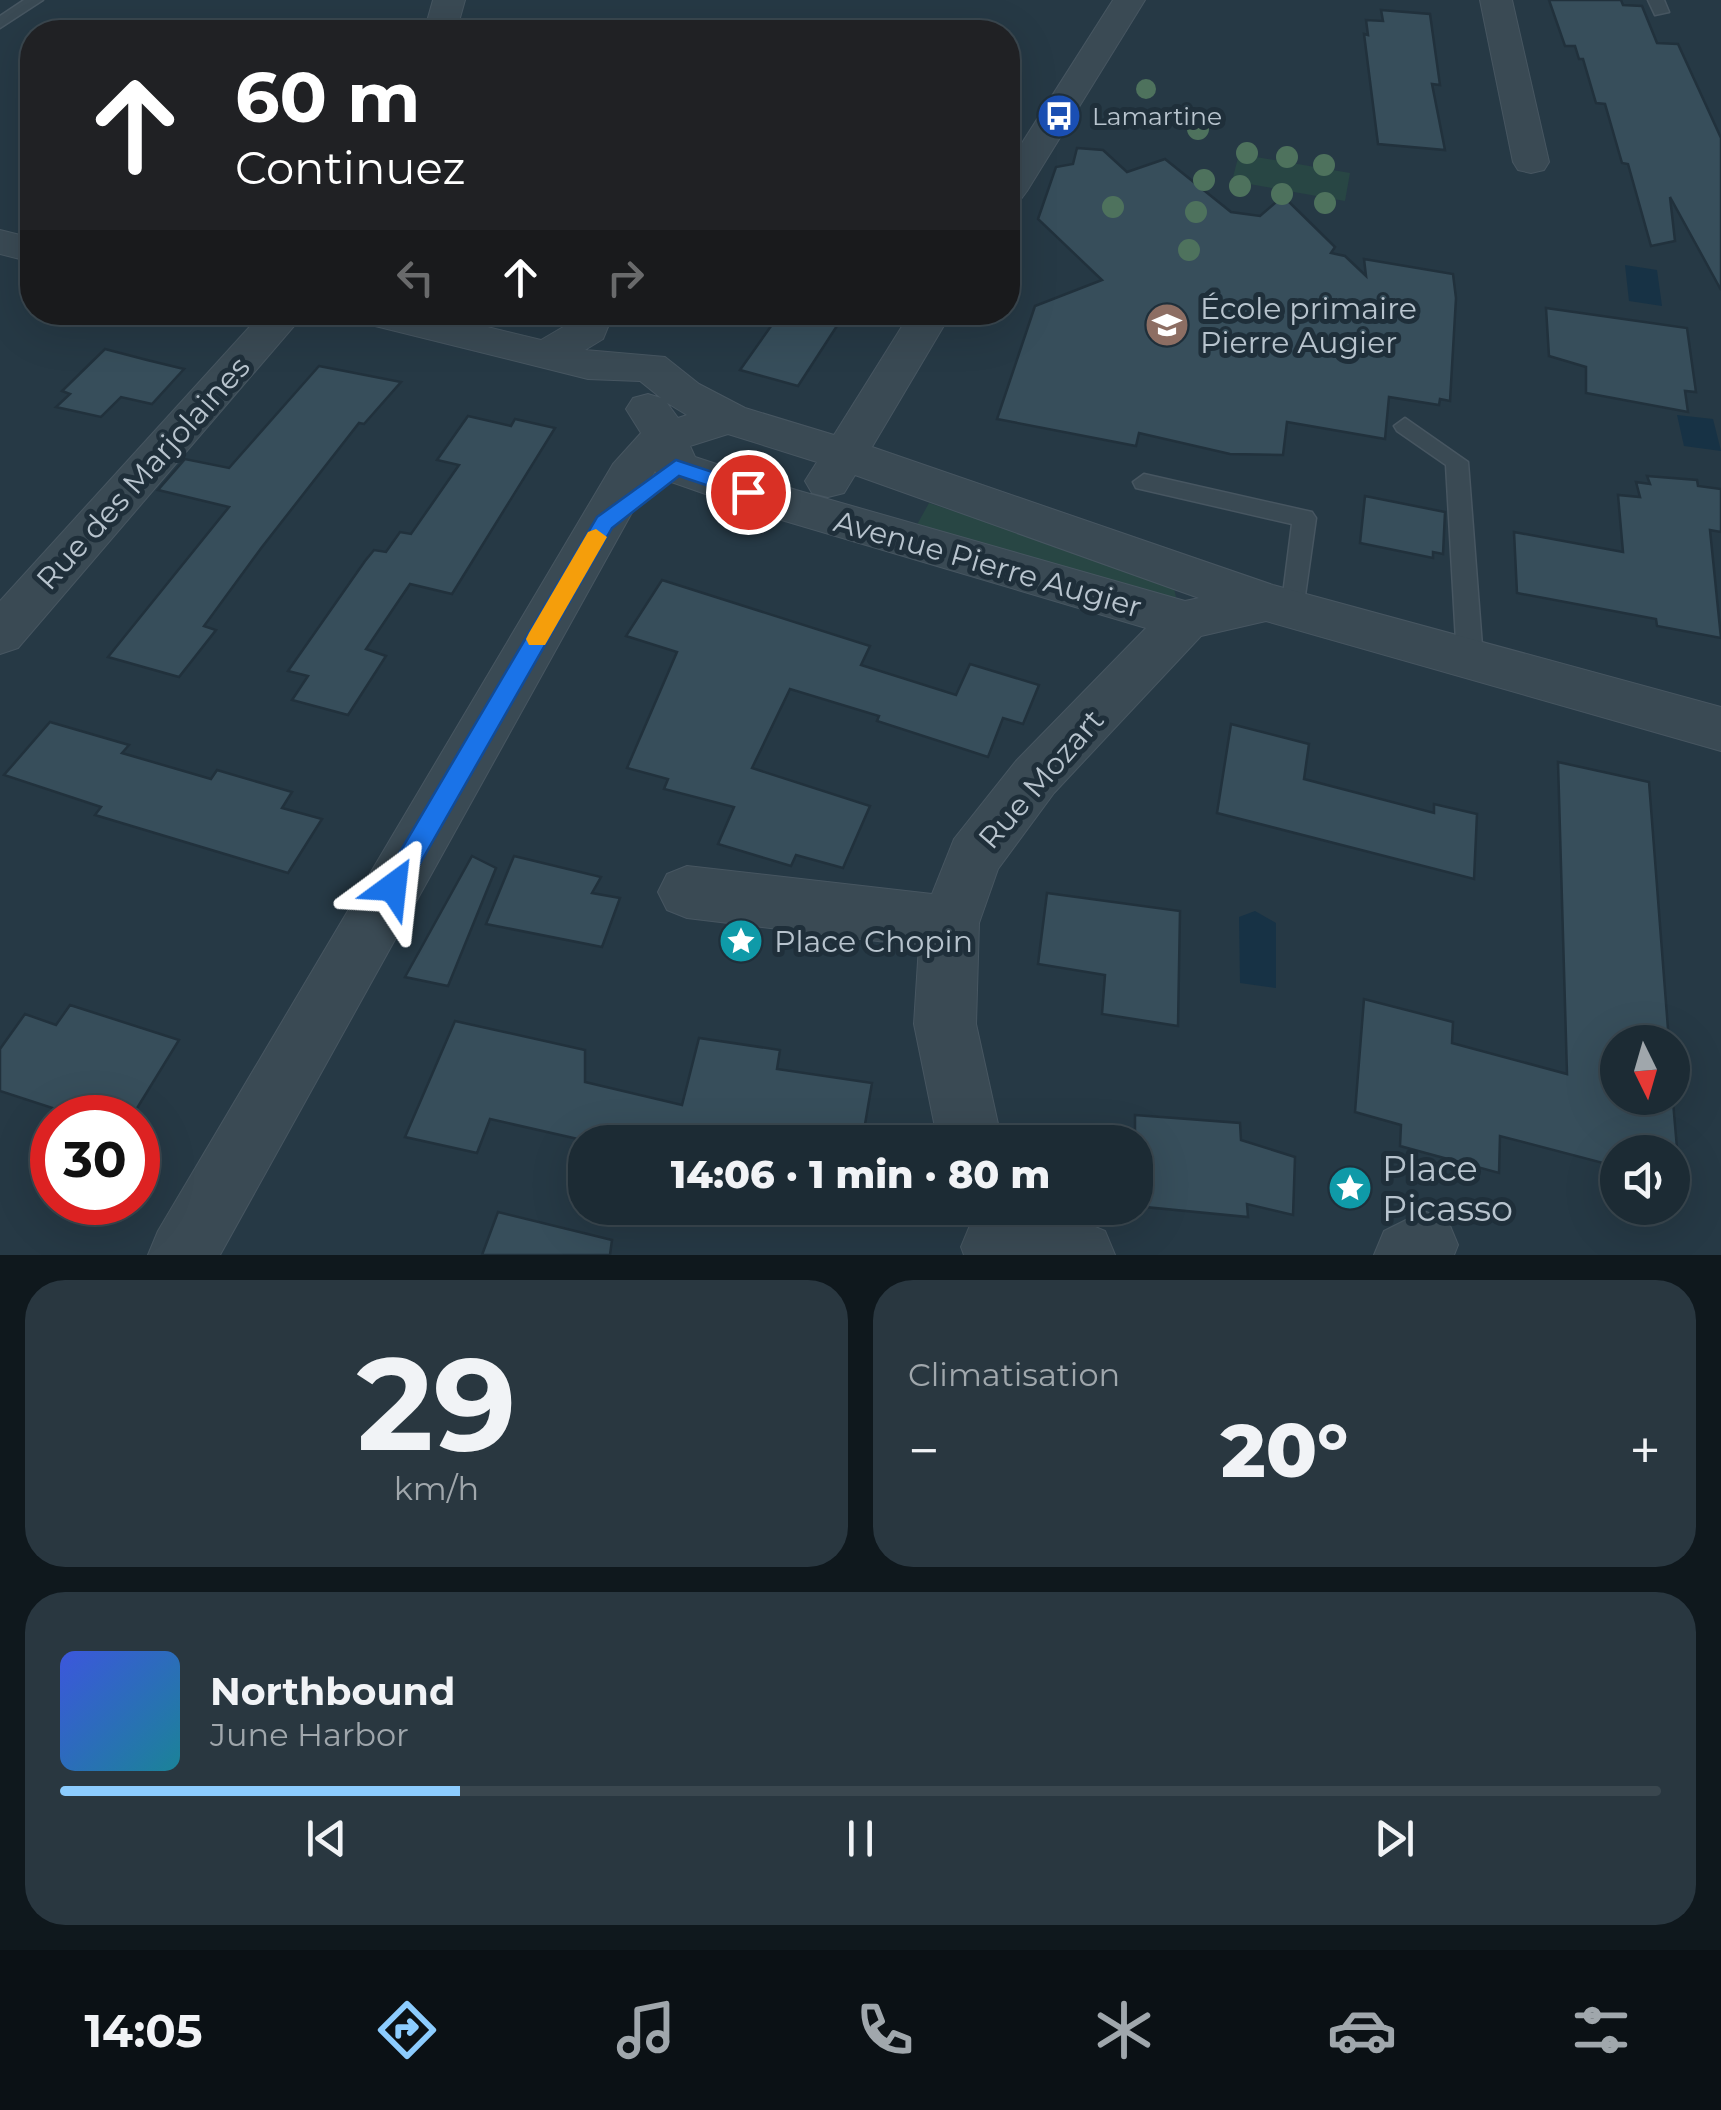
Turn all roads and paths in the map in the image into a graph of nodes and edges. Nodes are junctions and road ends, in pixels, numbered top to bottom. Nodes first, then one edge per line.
1 (35, 0) edge
2 (1130, 0) edge
3 (1496, 0) edge
4 (0, 23) edge
5 (1530, 162) dead end
6 (1020, 174) edge
7 (274, 325) edge
8 (423, 325) edge
9 (590, 325) edge
10 (623, 325) edge
11 (924, 325) edge
12 (567, 360) junction
13 (650, 367) junction
14 (729, 418) junction
15 (1405, 426) dead end
16 (669, 451) junction
17 (841, 453) junction
18 (1144, 482) dead end
19 (784, 504) junction
20 (1279, 606) junction
21 (1185, 620) junction
22 (0, 634) edge
23 (1470, 659) junction
24 (1721, 729) edge
25 (687, 892) dead end
26 (950, 923) junction
27 (966, 1125) edge
28 (992, 1237) edge
29 (182, 1255) edge
30 (1081, 1255) edge

1 - 4 lane
2 - 6 street
3 - 5 street
7 - 22 street, Rue des Marjolaines
8 - 12 street
9 - 12 street
10 - 13 street
11 - 17 street
12 - 13 street
12 - 16 street
13 - 14 street, Avenue Pierre Augier
14 - 16 street
14 - 17 street, Avenue Pierre Augier
15 - 23 lane
16 - 19 street, Avenue Pierre Augier
16 - 29 street
17 - 19 street
17 - 20 street, Avenue Pierre Augier
18 - 20 lane
19 - 21 street, Avenue Pierre Augier
20 - 21 street, Avenue Pierre Augier
20 - 23 street, Avenue Pierre Augier
21 - 26 street, Rue Mozart
23 - 24 street, Avenue Pierre Augier
25 - 26 street
26 - 27 street, Rue Mozart
28 - 30 street

